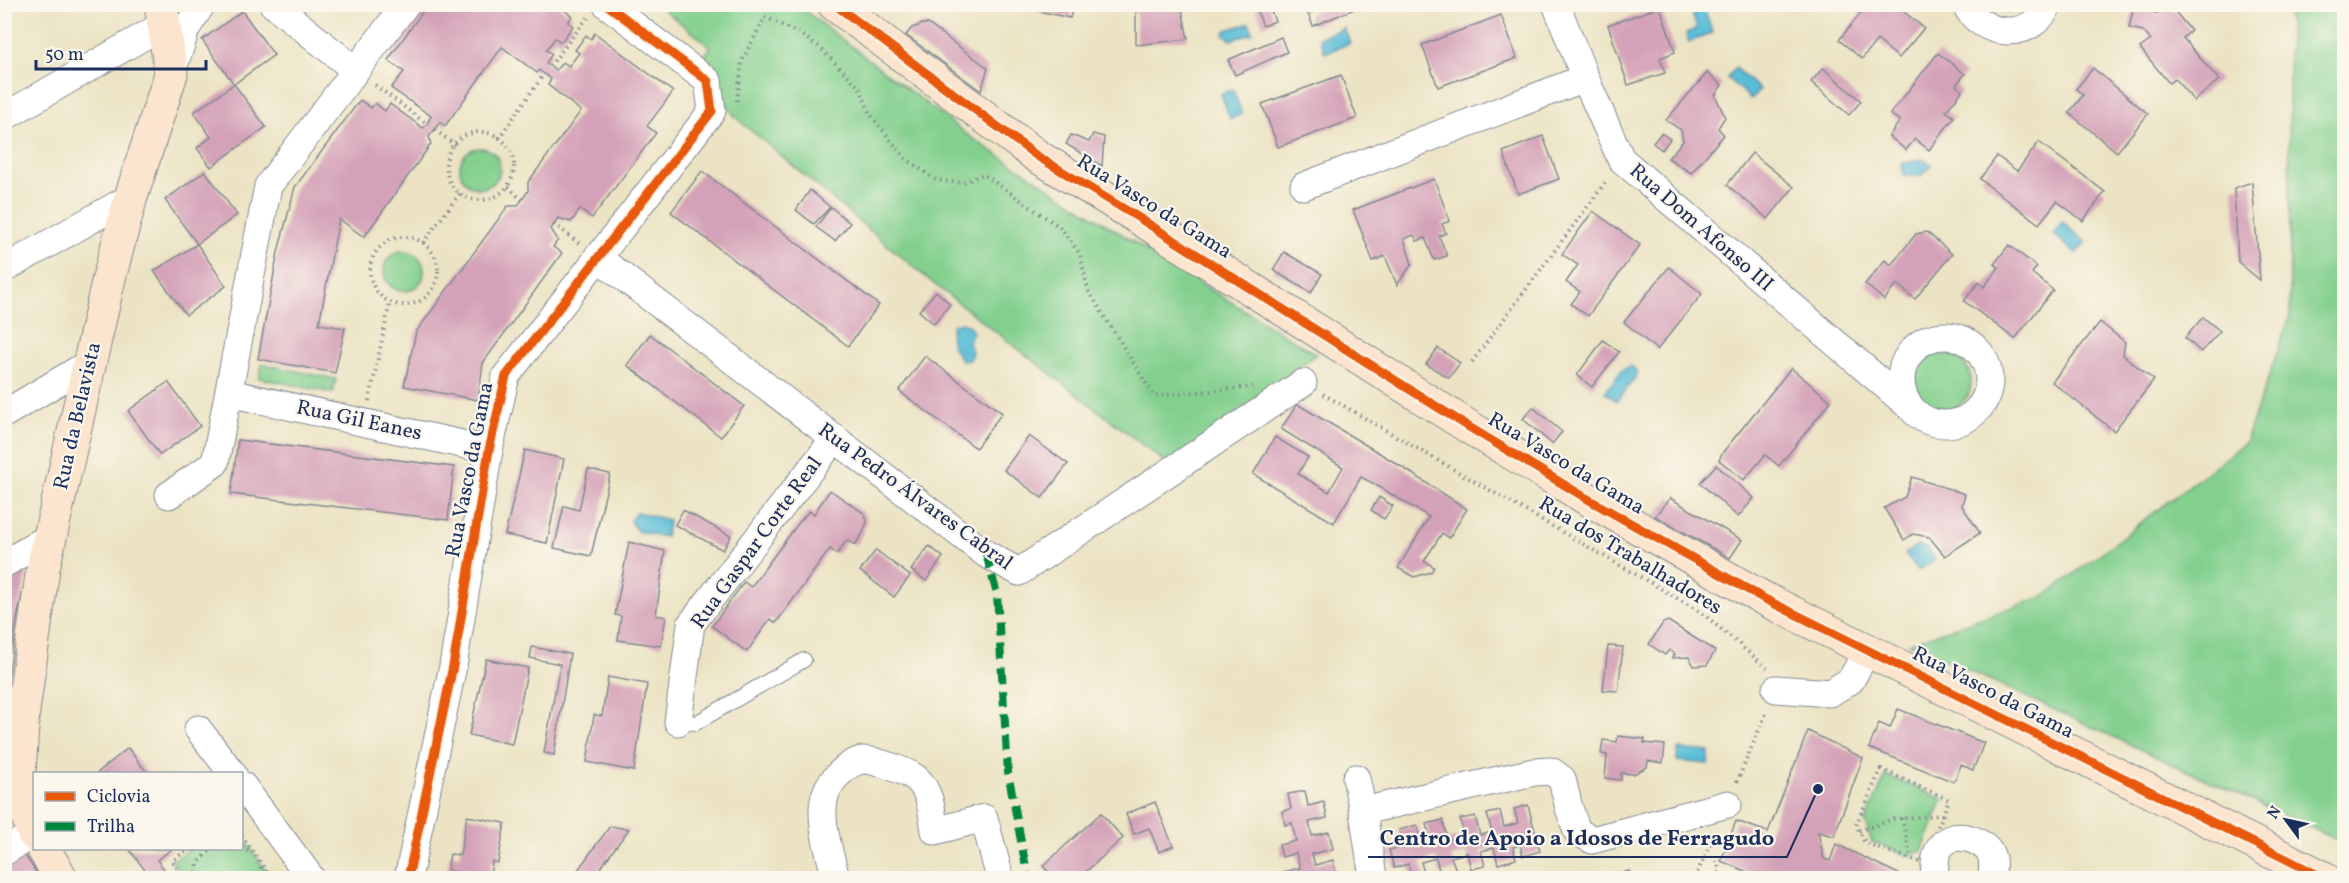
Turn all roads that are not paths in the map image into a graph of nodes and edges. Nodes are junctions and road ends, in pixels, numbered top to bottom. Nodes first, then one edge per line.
1 (202, 4) edge
2 (273, 4) edge
3 (406, 4) edge
4 (834, 4) edge
5 (1556, 4) edge
6 (2049, 4) edge
7 (1964, 7) edge
8 (598, 9) edge
9 (162, 15) edge
10 (355, 70) junction
11 (171, 74) junction
12 (1585, 78) junction
13 (4, 117) edge
14 (1304, 186) dead end
15 (131, 197) junction
16 (597, 257) junction
17 (4, 269) edge
18 (1854, 359) junction
19 (91, 362) junction
20 (1903, 365) junction
21 (1303, 382) road end
22 (229, 393) junction
23 (1910, 407) junction
24 (4, 414) edge
25 (835, 438) junction
26 (489, 450) junction
27 (169, 495) dead end
28 (51, 536) junction
29 (4, 564) edge
30 (1867, 651) junction
31 (804, 660) dead end
32 (1776, 689) road end
33 (15, 699) edge
34 (678, 722) joint
35 (198, 729) dead end
36 (231, 772) edge
37 (1356, 778) dead end
38 (243, 786) edge
39 (1728, 804) road end
40 (1363, 811) junction
41 (33, 831) edge
42 (33, 835) edge
43 (44, 850) edge
44 (4, 852) edge
45 (61, 879) edge
46 (311, 879) edge
47 (408, 879) edge
48 (836, 879) edge
49 (1000, 879) edge
50 (1373, 879) edge
51 (1934, 879) edge
52 (1992, 879) edge
53 (2324, 879) edge

1 - 11 street
2 - 10 street
3 - 10 street
4 - 30 street, Rua Vasco da Gama
5 - 12 street, Rua Dom Afonso III
6 - 7 street
8 - 16 street, Rua Vasco da Gama
9 - 11 street, Rua da Belavista
9 - 13 street
10 - 22 street
11 - 15 street, Rua da Belavista
12 - 14 street
12 - 18 street, Rua Dom Afonso III
15 - 17 street
15 - 19 street, Rua da Belavista
16 - 25 street, Rua Pedro Álvares Cabral
16 - 26 street, Rua Vasco da Gama
18 - 20 street
18 - 23 street, Rua Dom Afonso III
19 - 24 street
19 - 28 street, Rua da Belavista
20 - 23 street
20 - 23 street
21 - 25 street, Rua Pedro Álvares Cabral
22 - 26 street, Rua Gil Eanes
22 - 27 street
25 - 34 street, Rua Gaspar Corte Real
26 - 47 street, Rua Vasco da Gama
28 - 29 street
28 - 33 street, Rua da Belavista
30 - 32 street
30 - 53 street, Rua Vasco da Gama
31 - 34 lane
33 - 41 street, Rua da Belavista
35 - 36 street
37 - 40 street
38 - 46 street
39 - 40 street
40 - 50 street
42 - 44 street
43 - 45 street
48 - 49 street
51 - 52 street

